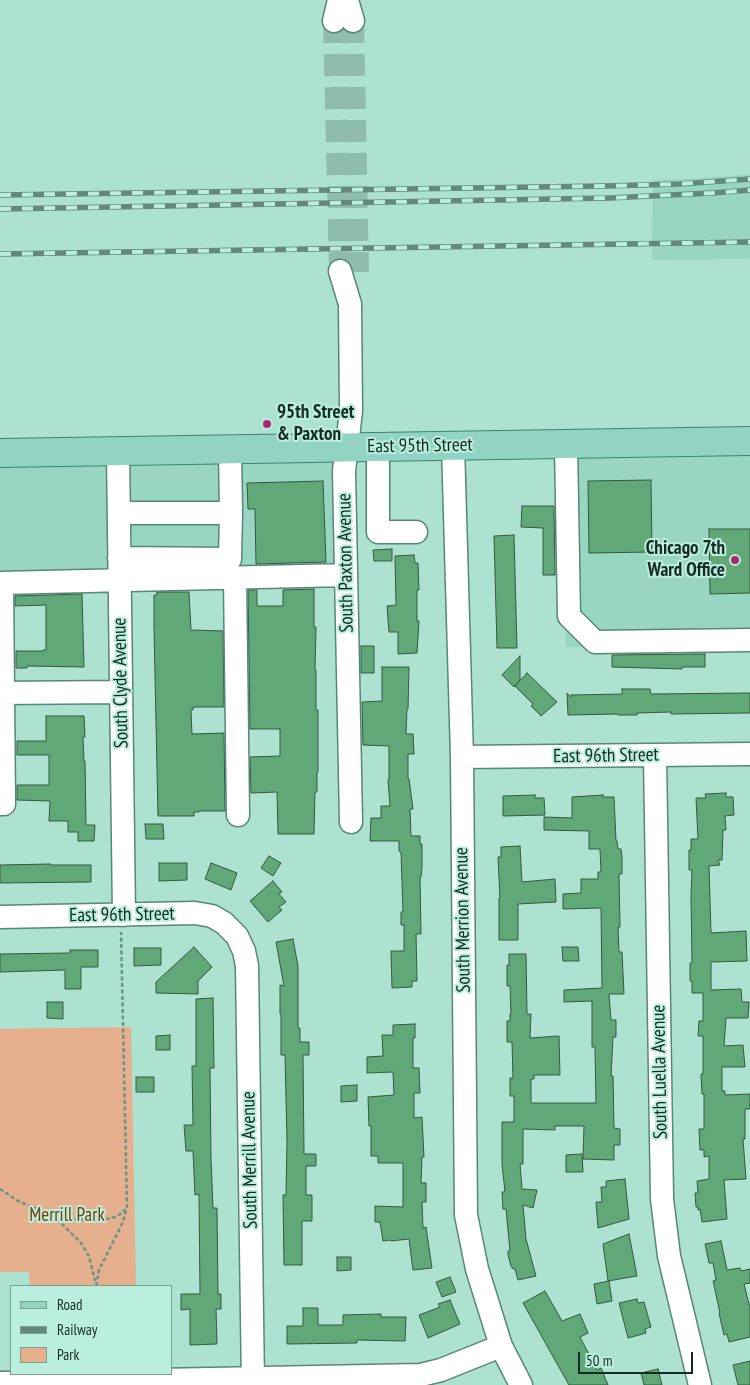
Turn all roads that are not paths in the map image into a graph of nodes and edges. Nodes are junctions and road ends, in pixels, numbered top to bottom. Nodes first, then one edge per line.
1 (349, 272) tunnel mouth
2 (750, 440) edge
3 (566, 444) junction
4 (453, 445) junction
5 (347, 447) junction
6 (378, 447) junction
7 (230, 449) junction
8 (118, 451) junction
9 (0, 453) edge
10 (231, 513) junction
11 (119, 514) junction
12 (416, 532) dead end
13 (120, 558) junction
14 (346, 575) junction
15 (235, 578) junction
16 (120, 580) junction
17 (1, 583) edge
18 (750, 640) edge
19 (121, 692) junction
20 (2, 693) edge
21 (750, 754) edge
22 (655, 756) junction
23 (462, 757) junction
24 (0, 804) edge
25 (238, 815) dead end
26 (351, 822) dead end
27 (0, 917) edge
28 (123, 920) junction
29 (237, 936) joint
30 (501, 1346) junction
31 (253, 1382) edge
32 (0, 1383) edge
33 (521, 1385) edge
34 (700, 1385) edge

1 - 5 street, South Paxton Avenue
2 - 3 main road, East 95th Street
3 - 4 main road, East 95th Street
3 - 18 street
4 - 6 main road, East 95th Street
4 - 23 street, South Merrion Avenue
5 - 6 main road, East 95th Street
5 - 7 main road, East 95th Street
5 - 14 street, South Paxton Avenue
6 - 12 street
7 - 8 main road, East 95th Street
7 - 10 street
8 - 9 main road, East 95th Street
8 - 11 street, South Clyde Avenue
10 - 11 street
10 - 13 street
11 - 13 street, South Clyde Avenue
13 - 16 street, South Clyde Avenue
14 - 15 street
14 - 26 street, South Paxton Avenue
15 - 16 street
15 - 25 street
16 - 17 street
16 - 19 street, South Clyde Avenue
17 - 20 street
19 - 20 street
19 - 28 street, South Clyde Avenue
20 - 24 street
21 - 22 street, East 96th Street
22 - 23 street, East 96th Street
22 - 34 street, South Luella Avenue
23 - 30 street, South Merrion Avenue
27 - 28 street, East 96th Street
28 - 29 street, East 96th Street
29 - 31 street, South Merrill Avenue
30 - 31 street
30 - 33 street, South Merrion Avenue
31 - 32 street

